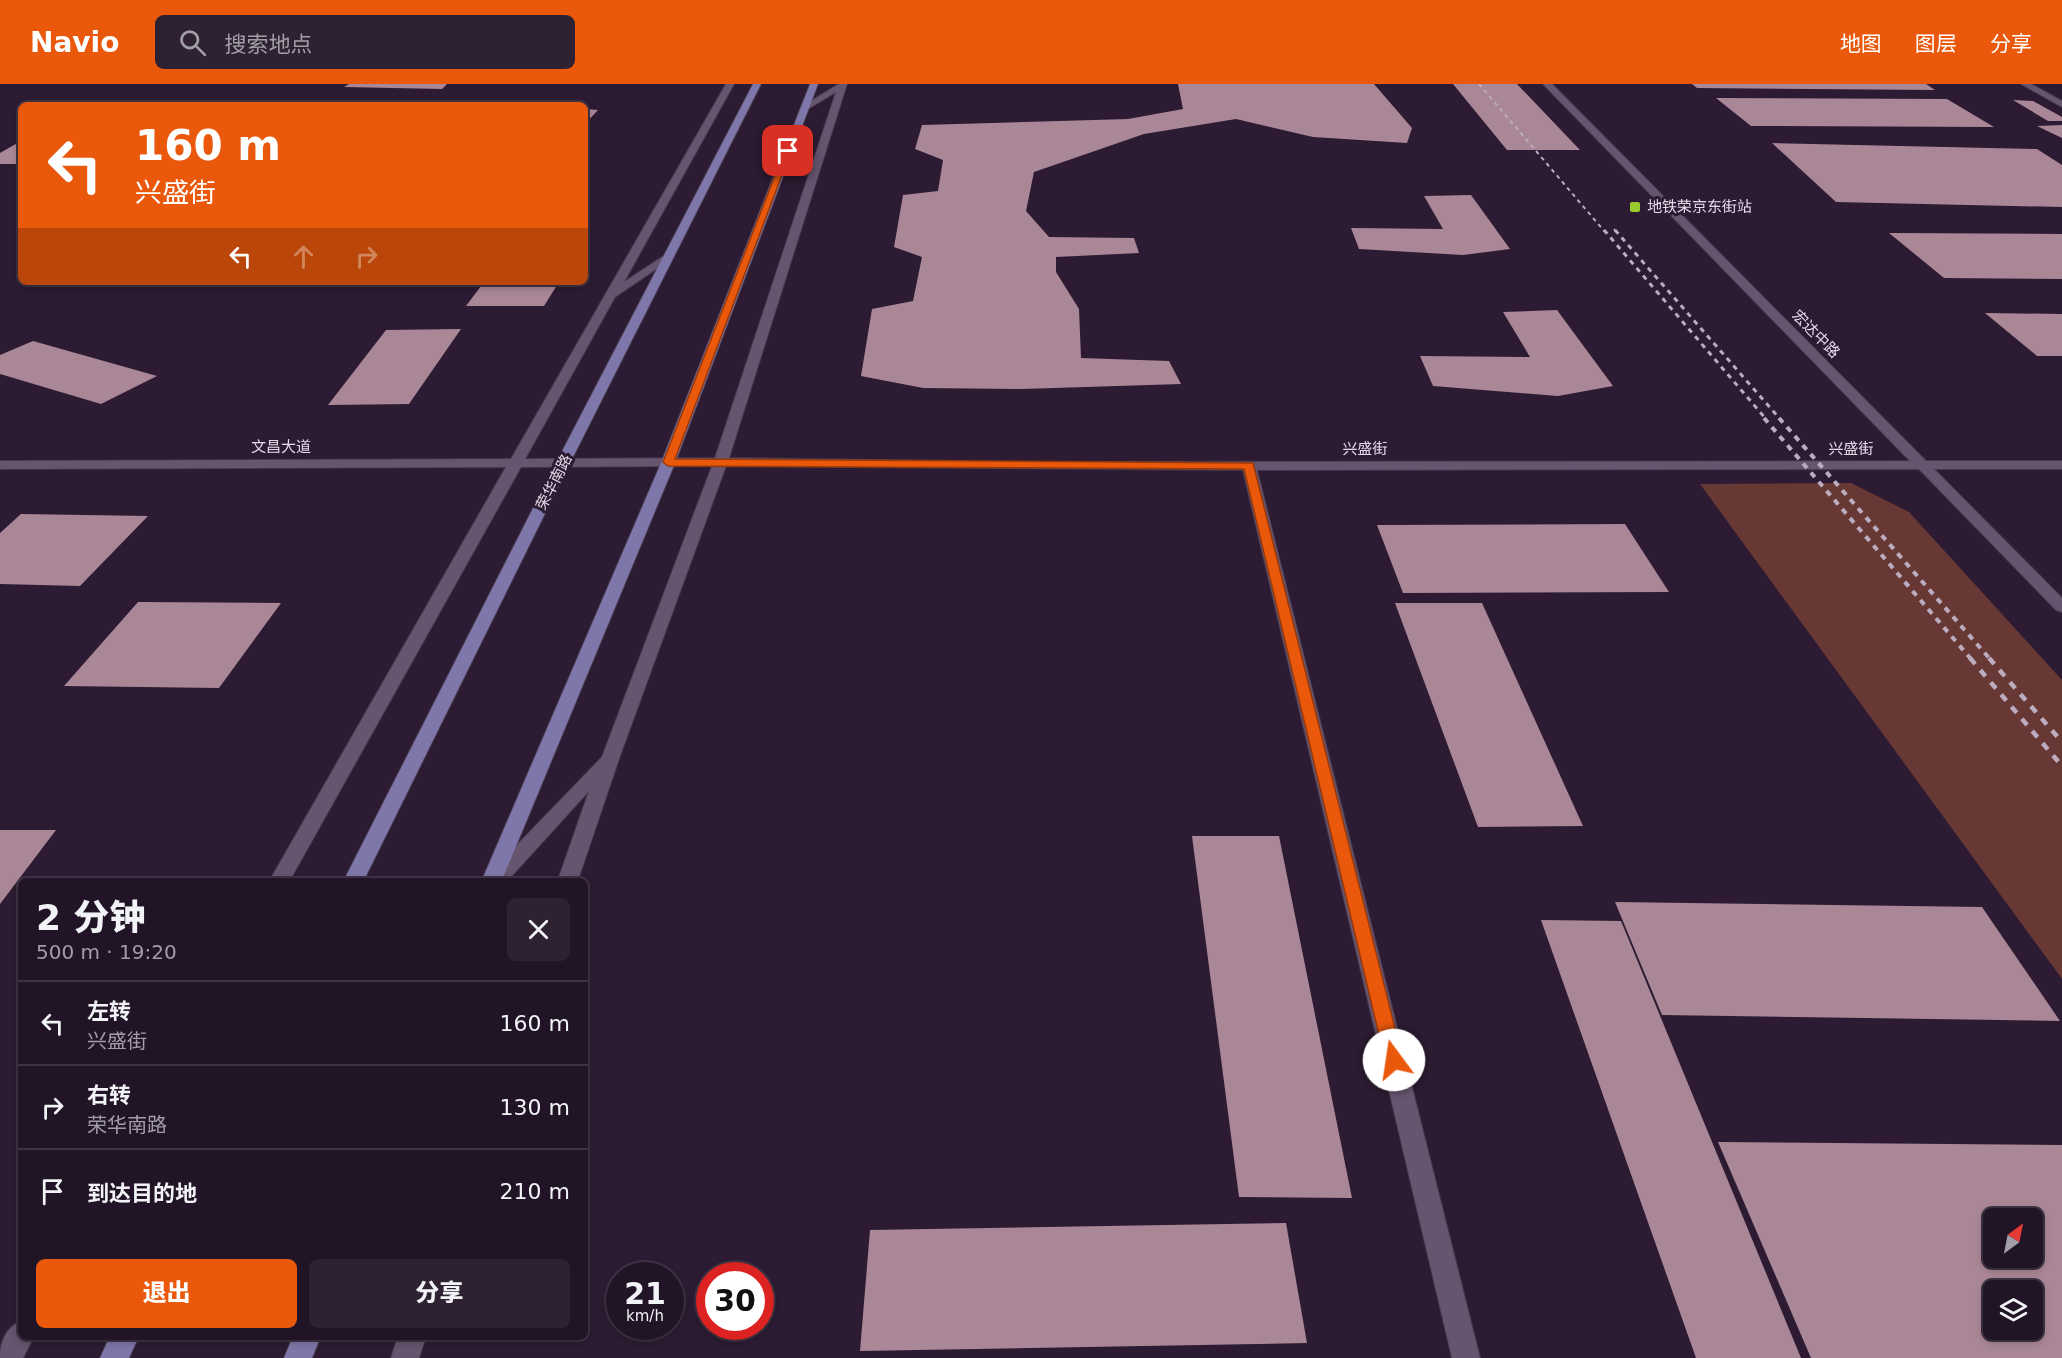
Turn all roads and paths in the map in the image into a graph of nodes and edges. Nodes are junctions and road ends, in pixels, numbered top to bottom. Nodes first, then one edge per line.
1 (730, 84) edge
2 (757, 84) edge
3 (814, 84) edge
4 (1547, 84) edge
5 (2025, 84) edge
6 (843, 85) edge
7 (2062, 104) edge
8 (805, 107) junction
9 (669, 257) junction
10 (610, 296) junction
11 (668, 462) junction
12 (721, 462) junction
13 (517, 463) junction
14 (563, 463) junction
15 (2062, 465) edge
16 (1249, 466) junction
17 (1923, 466) junction
18 (3, 467) edge
19 (2062, 607) edge
20 (611, 756) junction
21 (281, 878) edge
22 (355, 878) edge
23 (495, 878) edge
24 (496, 878) edge
25 (569, 878) edge
26 (18, 1340) edge
27 (123, 1340) edge
28 (305, 1340) edge
29 (411, 1340) edge
30 (8, 1358) edge
31 (114, 1358) edge
32 (298, 1358) edge
33 (405, 1358) edge
34 (1466, 1358) edge

1 - 10 street
2 - 9 main road, 荣华南路
3 - 8 main road
4 - 17 street, 宏达中路
5 - 7 street
6 - 8 street
6 - 12 street
8 - 11 main road
9 - 10 street
9 - 14 main road, 荣华南路
10 - 13 street
11 - 12 street, 兴盛街
11 - 14 street, 兴盛街
11 - 23 main road
12 - 16 street, 兴盛街
12 - 20 street
13 - 14 street, 文昌大道
13 - 18 street, 文昌大道
13 - 21 street
14 - 22 main road, 荣华南路
15 - 17 street, 兴盛街
16 - 17 street, 兴盛街
16 - 34 street
17 - 19 street, 宏达中路
20 - 24 street
20 - 25 street
26 - 30 street
27 - 31 main road
28 - 32 main road
29 - 33 street

